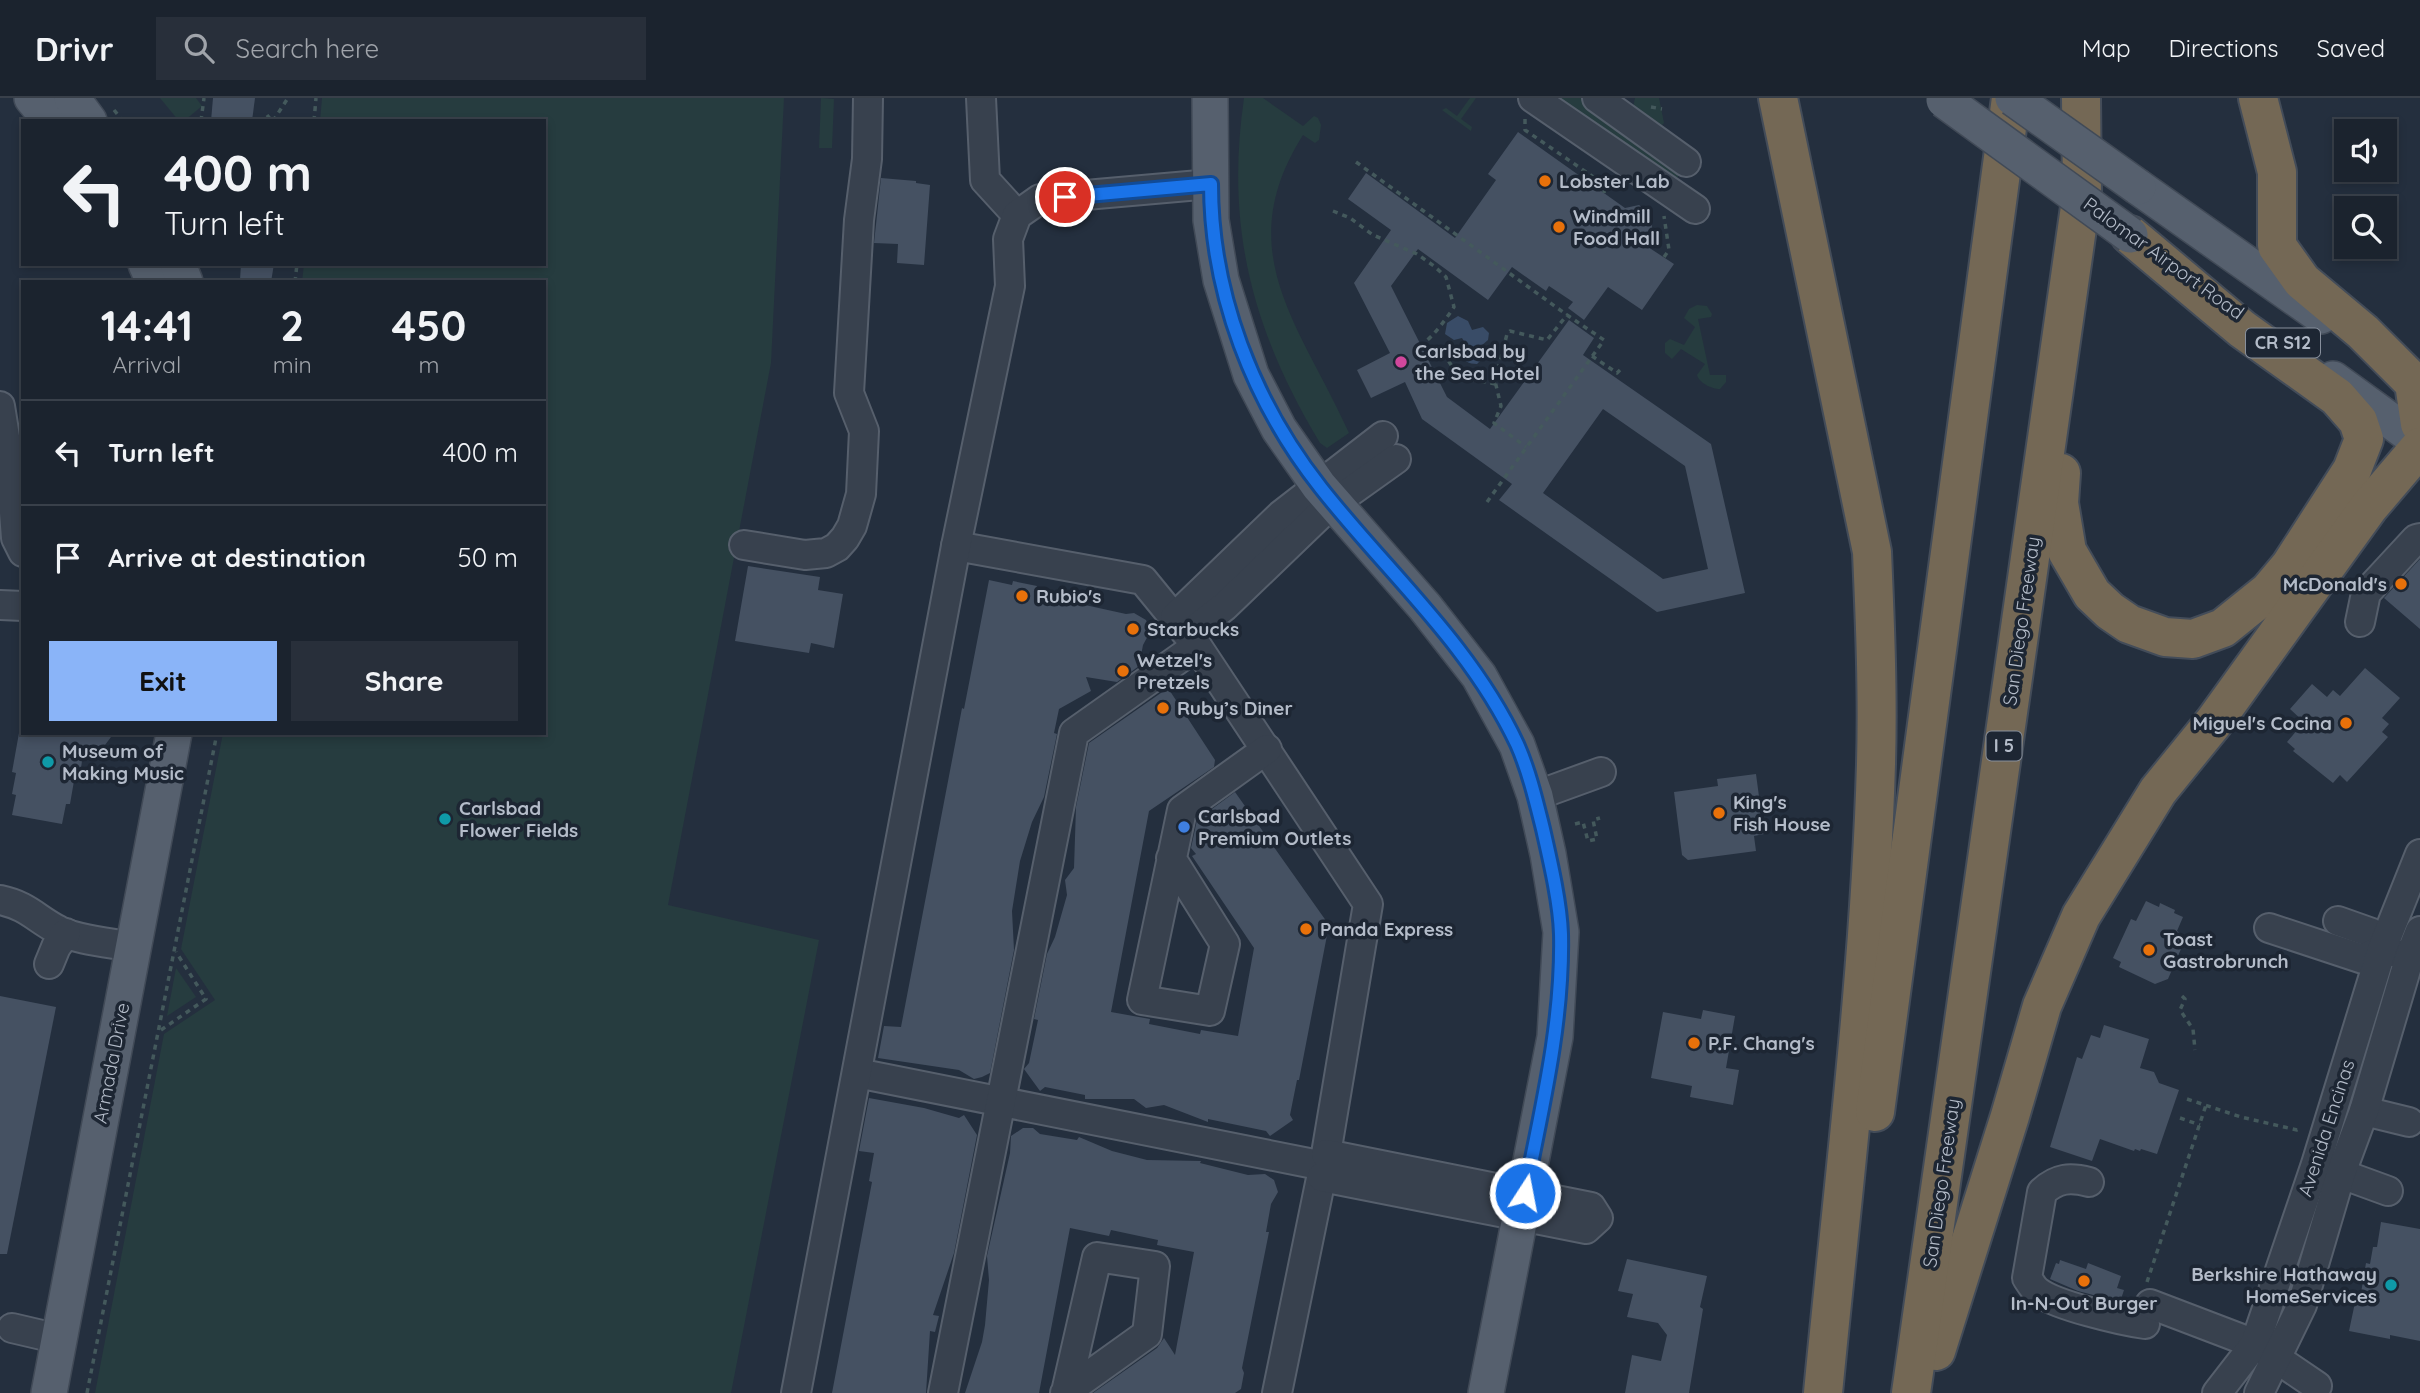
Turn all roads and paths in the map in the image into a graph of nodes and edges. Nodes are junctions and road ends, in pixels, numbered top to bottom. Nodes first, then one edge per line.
1 (32, 98) edge
2 (72, 98) edge
3 (288, 98) edge
4 (316, 98) edge
5 (868, 98) edge
6 (981, 98) edge
7 (1210, 98) edge
8 (1597, 98) edge
9 (1778, 98) edge
10 (2012, 98) edge
11 (2081, 98) edge
12 (2258, 98) edge
13 (204, 99) edge
14 (1943, 99) edge
15 (1527, 107) edge
16 (267, 115) dead end
17 (49, 119) edge
18 (88, 119) edge
19 (201, 119) edge
20 (271, 119) edge
21 (275, 119) edge
22 (314, 119) edge
23 (1356, 162) dead end
24 (1686, 162) dead end
25 (1211, 184) junction
26 (1605, 185) dead end
27 (1695, 209) dead end
28 (1661, 210) dead end
29 (1333, 211) dead end
30 (1017, 215) junction
31 (2137, 240) junction
32 (1664, 257) dead end
33 (2070, 286) junction
34 (1567, 315) junction
35 (1592, 356) junction
36 (1620, 370) dead end
37 (1496, 384) junction
38 (2417, 385) edge
39 (0, 406) edge
40 (2420, 424) edge
41 (2420, 445) edge
42 (1389, 447) dead end
43 (1526, 447) junction
44 (1326, 494) junction
45 (1487, 502) dead end
46 (2420, 538) edge
47 (744, 545) dead end
48 (956, 547) junction
49 (21, 548) edge
50 (0, 605) edge
51 (21, 606) edge
52 (2360, 622) dead end
53 (1187, 632) junction
54 (174, 735) edge
55 (217, 735) edge
56 (1267, 749) junction
57 (1601, 772) dead end
58 (1535, 796) junction
59 (1600, 818) dead end
60 (1575, 824) dead end
61 (2420, 854) edge
62 (1171, 858) junction
63 (0, 900) edge
64 (2337, 921) dead end
65 (2270, 928) dead end
66 (66, 933) junction
67 (133, 947) junction
68 (2382, 949) junction
69 (2417, 949) edge
70 (176, 951) junction
71 (48, 964) dead end
72 (2182, 996) dead end
73 (159, 1031) junction
74 (2194, 1050) dead end
75 (857, 1073) junction
76 (2187, 1099) dead end
77 (1003, 1101) junction
78 (2206, 1105) junction
79 (2364, 1111) junction
80 (2180, 1118) dead end
81 (2409, 1122) dead end
82 (2200, 1125) junction
83 (2292, 1129) dead end
84 (1324, 1165) junction
85 (2328, 1169) junction
86 (2089, 1182) dead end
87 (2388, 1191) dead end
88 (1522, 1204) junction
89 (2146, 1303) junction
90 (12, 1328) dead end
91 (59, 1339) junction
92 (2265, 1351) junction
93 (2317, 1386) dead end
94 (1066, 1392) edge
95 (49, 1393) edge
96 (87, 1393) edge
97 (796, 1393) edge
98 (943, 1393) edge
99 (1277, 1393) edge
100 (1486, 1393) edge
101 (1823, 1393) edge
102 (1837, 1393) edge
103 (1911, 1393) edge
104 (1923, 1393) edge
105 (2217, 1393) edge
106 (2259, 1393) edge

1 - 17 main road
2 - 18 main road
3 - 21 path
4 - 22 path
5 - 47 street
6 - 30 street
7 - 25 main road
8 - 24 street
9 - 101 highway
10 - 38 main road, CR S12, bridge
10 - 102 highway
11 - 33 highway, San Diego Freeway / I 5
12 - 38 highway
13 - 19 path
14 - 31 main road, Palomar Airport Road / CR S12, bridge
15 - 26 path
15 - 27 street
16 - 20 path
23 - 34 path
25 - 30 street
25 - 44 main road
28 - 32 path
29 - 37 path
30 - 48 street
31 - 33 highway
31 - 41 main road, Palomar Airport Road / CR S12
33 - 103 highway, San Diego Freeway / I 5
34 - 35 path
34 - 37 path
35 - 36 path
35 - 43 path
37 - 43 path
38 - 40 highway
39 - 49 street
41 - 104 highway
42 - 44 street
43 - 45 path
44 - 53 street
44 - 58 main road
46 - 52 street
48 - 53 street
48 - 75 street
50 - 51 street
53 - 56 street
53 - 77 street
54 - 67 main road, Armada Drive
55 - 70 path
56 - 62 street
56 - 84 street
57 - 58 street
58 - 88 main road
59 - 60 path
61 - 68 street, Avenida Encinas
62 - 62 street
63 - 66 street
64 - 68 street
65 - 68 street
66 - 67 street
66 - 71 street
67 - 91 main road, Armada Drive
68 - 69 street
68 - 85 street, Avenida Encinas
69 - 79 street, Avenida Encinas
70 - 73 path
70 - 73 path
72 - 74 path
73 - 96 path
75 - 77 street
75 - 97 street
76 - 78 path
77 - 84 street
77 - 98 street
78 - 82 path
78 - 83 path
79 - 81 street
79 - 85 street, Avenida Encinas
80 - 82 path
82 - 89 path
84 - 88 street
84 - 99 street
85 - 87 street
85 - 92 street, Avenida Encinas
86 - 89 street
88 - 100 main road
89 - 92 street
90 - 91 street
91 - 95 main road, Armada Drive
92 - 93 street
92 - 105 street, Avenida Encinas
92 - 106 street, Avenida Encinas
94 - 94 street

